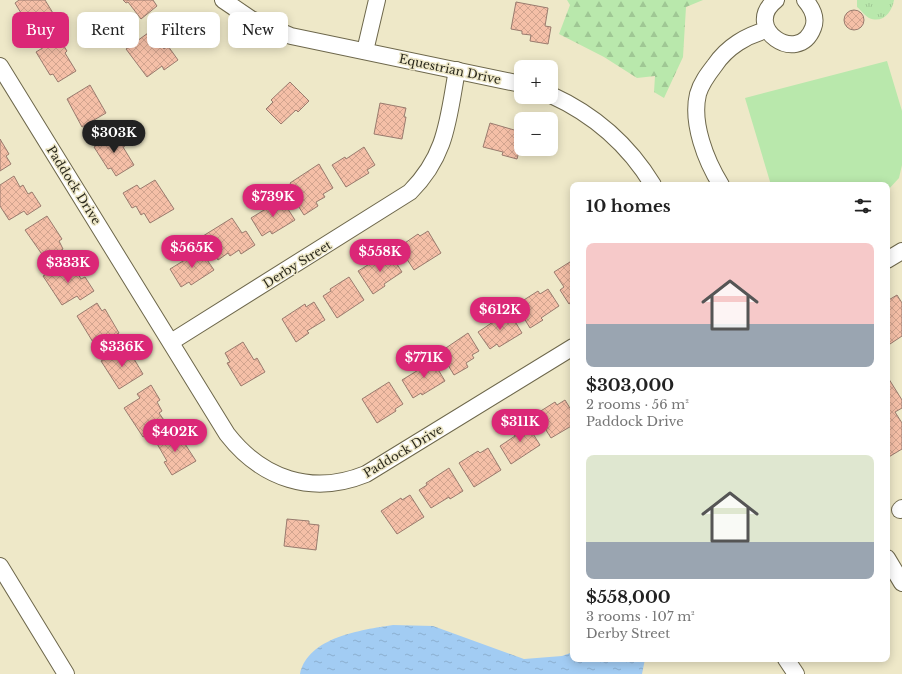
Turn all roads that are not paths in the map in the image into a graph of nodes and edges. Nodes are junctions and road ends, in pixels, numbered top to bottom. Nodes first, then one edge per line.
1 (223, 0) edge
2 (377, 0) edge
3 (776, 0) edge
4 (805, 0) edge
5 (767, 30) junction
6 (365, 51) junction
7 (0, 66) edge
8 (457, 70) junction
9 (514, 82) edge
10 (558, 99) edge
11 (652, 182) edge
12 (719, 182) edge
13 (902, 251) edge
14 (890, 258) edge
15 (171, 342) junction
16 (570, 349) edge
17 (890, 563) edge
18 (0, 566) edge
19 (900, 578) edge
20 (788, 662) edge
21 (66, 674) edge
22 (796, 674) edge

1 - 6 street, Equestrian Drive
2 - 6 street
3 - 5 street
4 - 5 street
5 - 12 street
6 - 8 street, Equestrian Drive
7 - 15 street, Paddock Drive
8 - 9 street, Equestrian Drive
8 - 15 street, Derby Street
10 - 11 street
13 - 14 street
15 - 16 street, Paddock Drive
17 - 19 street
18 - 21 street
20 - 22 street

